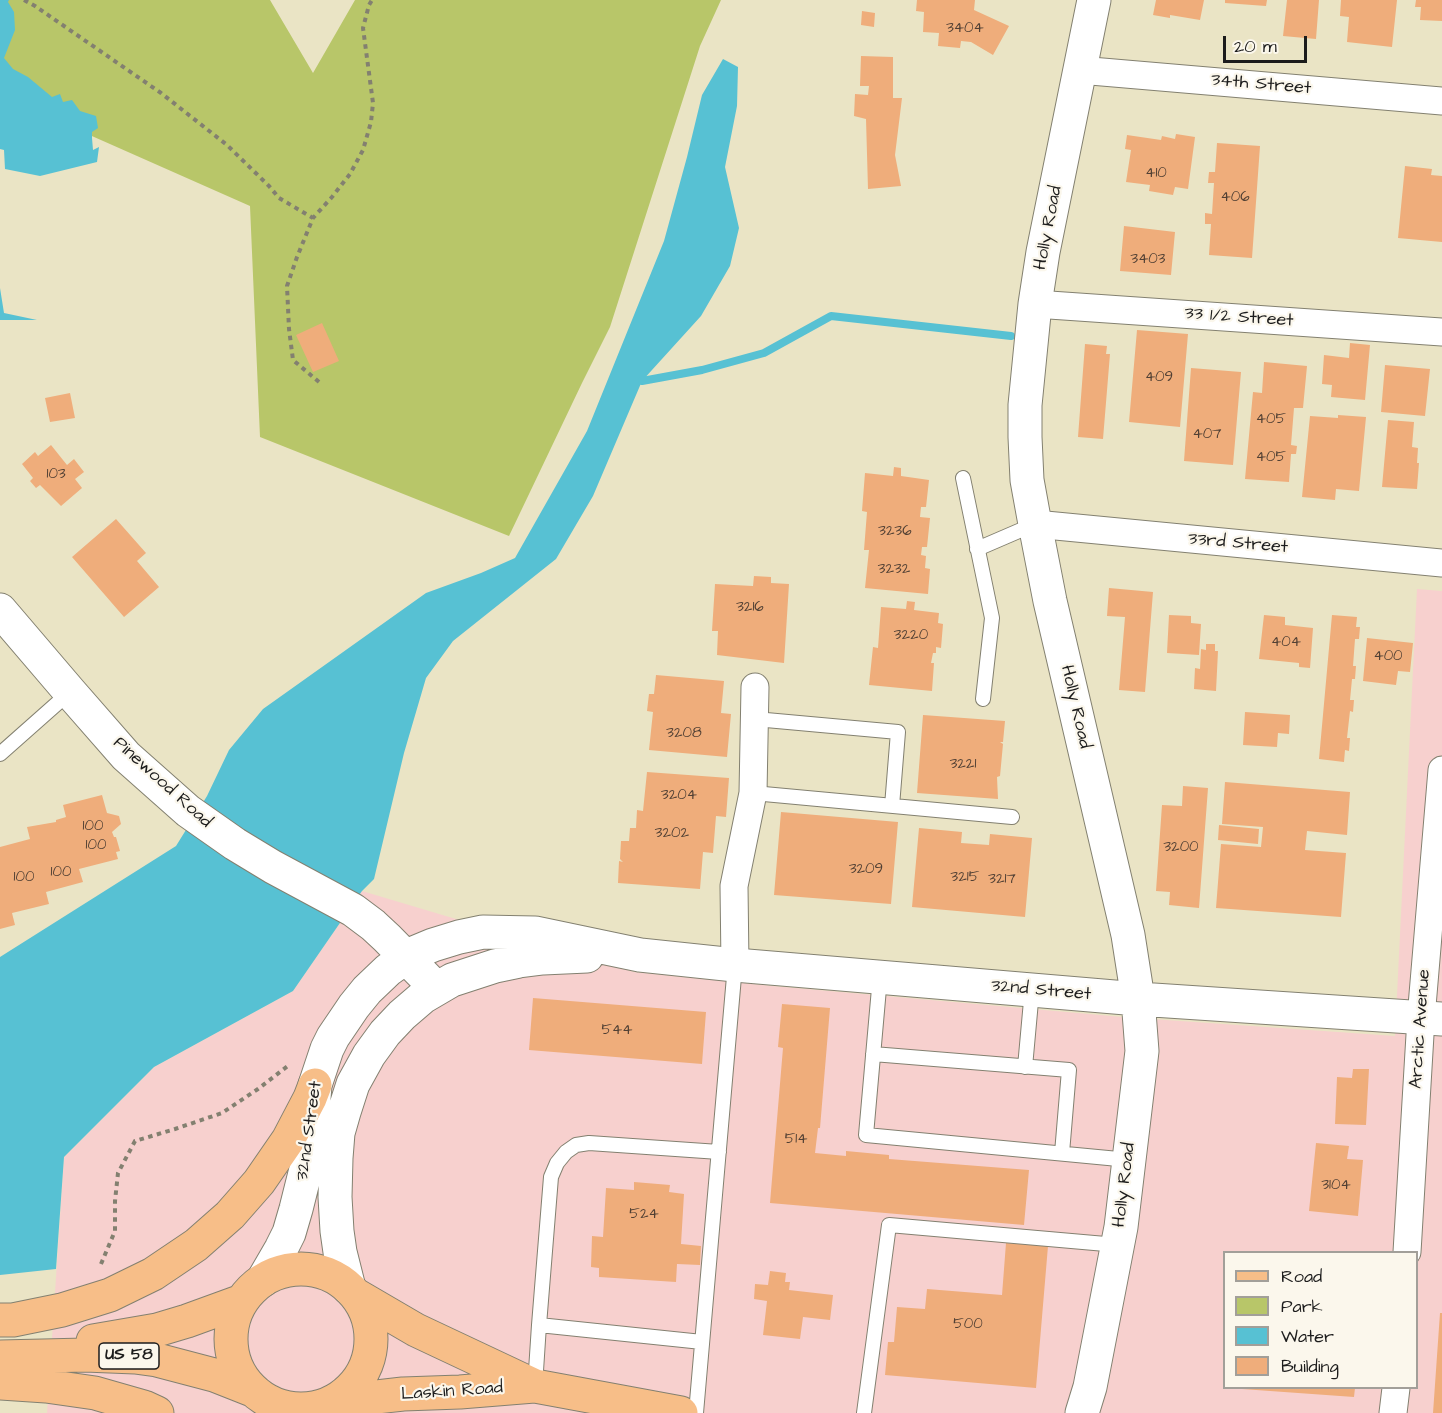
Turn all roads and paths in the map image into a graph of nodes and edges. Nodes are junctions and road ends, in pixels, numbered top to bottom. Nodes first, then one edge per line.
1 (24, 0) edge
2 (372, 0) edge
3 (1094, 0) edge
4 (1079, 70) junction
5 (1442, 101) edge
6 (313, 218) junction
7 (1035, 304) junction
8 (1442, 332) edge
9 (320, 382) dead end
10 (963, 478) dead end
11 (1035, 524) junction
12 (977, 549) junction
13 (1442, 563) edge
14 (4, 622) edge
15 (755, 687) dead end
16 (70, 692) junction
17 (983, 699) dead end
18 (754, 719) junction
19 (0, 754) edge
20 (1442, 770) edge
21 (753, 793) junction
22 (892, 806) junction
23 (1012, 817) dead end
24 (1434, 949) edge
25 (640, 955) junction
26 (407, 957) junction
27 (735, 965) junction
28 (880, 977) junction
29 (436, 988) junction
30 (1032, 990) junction
31 (1138, 999) junction
32 (1431, 1018) edge
33 (873, 1054) junction
34 (289, 1064) dead end
35 (1024, 1067) junction
36 (315, 1085) junction
37 (719, 1152) junction
38 (1062, 1153) junction
39 (1129, 1160) junction
40 (1117, 1245) junction
41 (1407, 1251) edge
42 (101, 1264) dead end
43 (252, 1291) junction
44 (353, 1292) junction
45 (0, 1320) edge
46 (539, 1325) junction
47 (702, 1342) junction
48 (0, 1343) edge
49 (0, 1357) edge
50 (0, 1383) edge
51 (535, 1386) junction
52 (1396, 1389) edge
53 (252, 1390) junction
54 (324, 1407) edge
55 (157, 1413) edge
56 (681, 1413) edge
57 (696, 1413) edge
58 (864, 1413) edge
59 (1082, 1413) edge
60 (1394, 1413) edge

1 - 6 path
2 - 6 path
3 - 4 street, Holly Road
4 - 5 street, 34th Street
4 - 7 street, Holly Road
6 - 9 path
7 - 8 street, 33 1/2 Street
7 - 11 street, Holly Road
10 - 12 lane
11 - 12 lane
11 - 13 street, 33rd Street
11 - 31 street, Holly Road
12 - 17 lane
14 - 16 street, Pinewood Road
15 - 18 street
16 - 19 lane
16 - 26 street, Pinewood Road
18 - 21 street
18 - 22 lane
20 - 24 street, Arctic Avenue
21 - 22 lane
21 - 27 street
22 - 23 lane
24 - 32 street, Arctic Avenue
25 - 26 street, 32nd Street
25 - 27 street, 32nd Street
25 - 29 street, 32nd Street
26 - 29 street, Pinewood Road
26 - 36 street, 32nd Street
27 - 28 street, 32nd Street
27 - 37 lane
28 - 30 street, 32nd Street
28 - 33 lane
29 - 44 street, 32nd Street
30 - 31 street, 32nd Street
30 - 35 lane
31 - 32 street, 32nd Street
31 - 39 street, Holly Road
32 - 41 street, Arctic Avenue
33 - 35 lane
33 - 38 lane
34 - 42 path
35 - 38 lane
36 - 43 street, 32nd Street
36 - 45 main road
37 - 46 lane
37 - 47 lane
38 - 39 lane
39 - 40 street, Holly Road
40 - 58 lane
40 - 59 street, Holly Road
43 - 44 main road, US 58
43 - 48 main road, US 58
43 - 53 main road
44 - 51 main road, Laskin Road / US 58
44 - 54 main road
46 - 47 lane
46 - 51 lane
47 - 57 lane
49 - 53 main road, US 58
50 - 55 main road
51 - 54 main road, Laskin Road / US 58
51 - 56 main road, Laskin Road / US 58
52 - 60 street
53 - 54 main road, US 58

